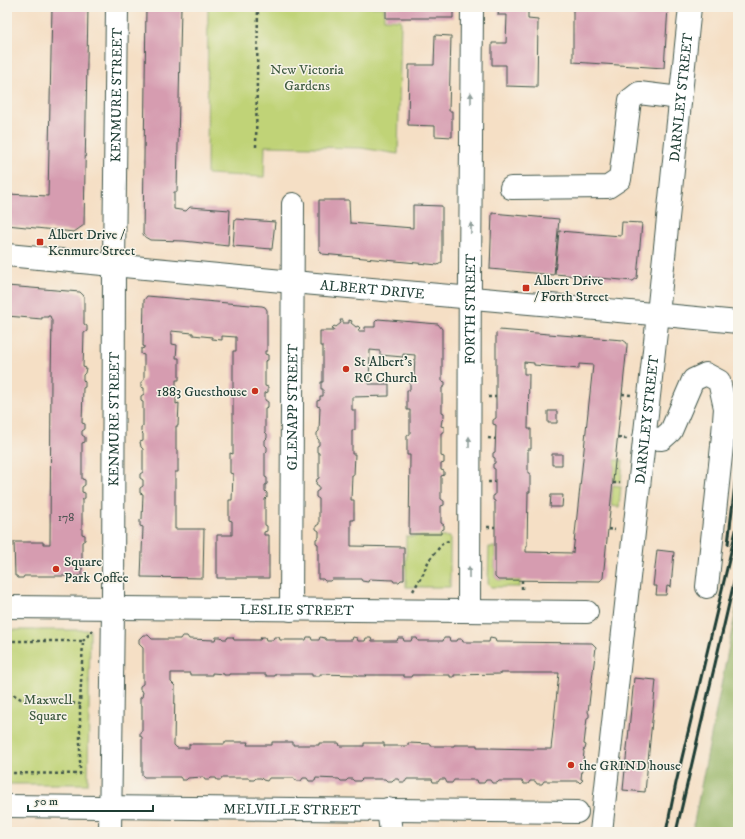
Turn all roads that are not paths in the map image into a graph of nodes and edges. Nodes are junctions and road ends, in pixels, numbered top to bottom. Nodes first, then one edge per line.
1 (117, 7) edge
2 (472, 7) edge
3 (690, 7) edge
4 (680, 98) junction
5 (511, 188) dead end
6 (293, 204) dead end
7 (7, 255) edge
8 (114, 265) junction
9 (293, 282) junction
10 (470, 298) junction
11 (658, 314) junction
12 (738, 322) edge
13 (644, 438) junction
14 (707, 587) dead end
15 (7, 607) edge
16 (113, 608) junction
17 (291, 610) junction
18 (469, 611) junction
19 (587, 612) dead end
20 (7, 806) edge
21 (110, 807) junction
22 (388, 809) junction
23 (577, 812) dead end
24 (110, 832) edge
25 (391, 832) edge
26 (601, 832) edge

1 - 8 street, KENMURE STREET
10 -> 2 street, FORTH STREET
3 - 4 street, DARNLEY STREET
4 - 5 street
4 - 11 street, DARNLEY STREET
6 - 9 street, GLENAPP STREET
7 - 8 street, ALBERT DRIVE
8 - 9 street, ALBERT DRIVE
8 - 16 street, KENMURE STREET
9 - 10 street, ALBERT DRIVE
9 - 17 street, GLENAPP STREET
10 - 11 street, ALBERT DRIVE
18 -> 10 street, FORTH STREET
11 - 12 street, ALBERT DRIVE
11 - 13 street, DARNLEY STREET
13 - 14 street
13 - 26 street, DARNLEY STREET
15 - 16 street, LESLIE STREET
16 - 17 street, LESLIE STREET
16 - 21 street, KENMURE STREET
17 - 18 street, LESLIE STREET
18 - 19 street, LESLIE STREET
20 - 21 street, MELVILLE STREET
21 - 22 street, MELVILLE STREET
21 - 24 street, KENMURE STREET
22 - 23 street, MELVILLE STREET
22 - 25 street

